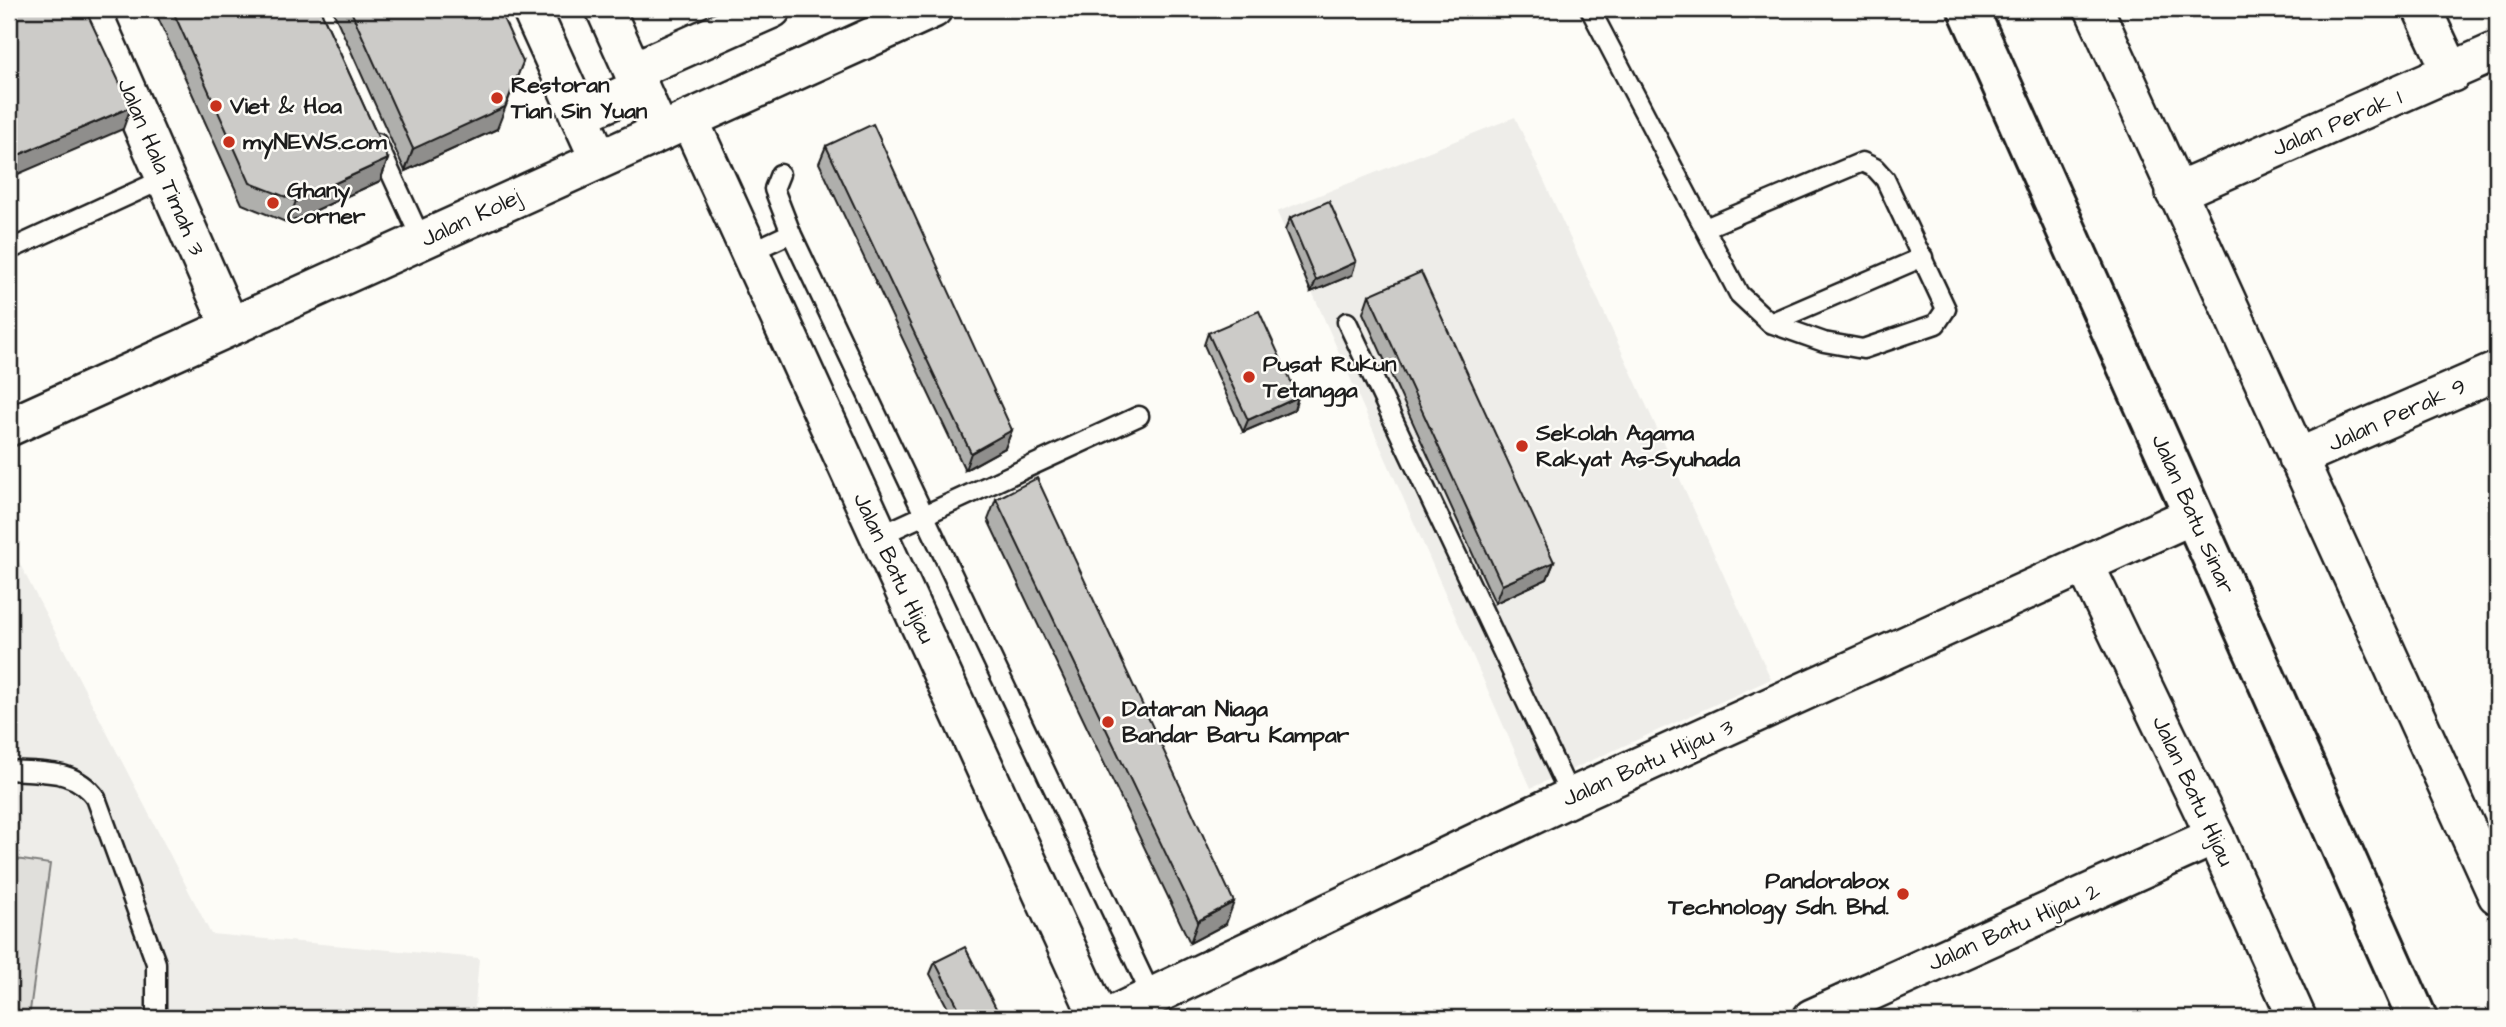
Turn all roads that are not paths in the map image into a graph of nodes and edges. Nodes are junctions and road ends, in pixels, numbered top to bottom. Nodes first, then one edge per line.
1 (91, 9) edge
2 (531, 9) edge
3 (605, 9) edge
4 (772, 9) edge
5 (933, 9) edge
6 (1590, 9) edge
7 (1968, 9) edge
8 (2094, 9) edge
9 (2422, 9) edge
10 (2497, 51) edge
11 (2452, 73) junction
12 (637, 80) junction
13 (579, 115) junction
14 (674, 125) junction
15 (372, 131) edge
16 (599, 159) junction
17 (780, 174) dead end
18 (166, 178) junction
19 (2175, 193) junction
20 (1705, 228) junction
21 (791, 233) junction
22 (422, 241) junction
23 (9, 250) edge
24 (750, 252) junction
25 (1923, 257) junction
26 (1348, 322) dead end
27 (1770, 323) junction
28 (230, 326) junction
29 (2497, 371) edge
30 (1139, 416) dead end
31 (9, 427) edge
32 (2297, 458) junction
33 (2193, 515) junction
34 (923, 517) junction
35 (879, 536) junction
36 (2085, 565) junction
37 (9, 770) edge
38 (1571, 797) junction
39 (2215, 836) junction
40 (2495, 885) edge
41 (1152, 997) junction
42 (2418, 1016) edge
43 (156, 1018) edge
44 (1099, 1018) edge
45 (1107, 1018) edge
46 (1812, 1018) edge
47 (2297, 1018) edge

1 - 18 street, Jalan Hala Timah 3
2 - 13 street
3 - 12 street, Jalan Batu Hijau
4 - 12 street
5 - 14 street, Jalan Kolej
6 - 20 lane
7 - 33 street, Jalan Batu Sinar
8 - 19 street
9 - 11 street
10 - 11 street, Jalan Perak 1
11 - 19 street, Jalan Perak 1
12 - 13 street
12 - 14 street, Jalan Batu Hijau
13 - 16 street
14 - 16 street, Jalan Kolej
14 - 24 street, Jalan Batu Hijau
15 - 22 lane
16 - 22 street, Jalan Kolej
17 - 21 lane
18 - 23 lane
18 - 28 street, Jalan Hala Timah 3
19 - 32 street
20 - 25 lane
20 - 27 lane
21 - 24 lane
21 - 34 lane
22 - 28 street, Jalan Kolej
24 - 35 street, Jalan Batu Hijau
25 - 27 lane
25 - 27 lane
26 - 38 lane
28 - 31 street, Jalan Kolej
29 - 32 street, Jalan Perak 9
30 - 34 lane
32 - 40 street
33 - 36 street, Jalan Batu Hijau 3
33 - 42 street, Jalan Batu Sinar
34 - 35 lane
34 - 41 lane
35 - 44 street, Jalan Batu Hijau
36 - 38 street, Jalan Batu Hijau 3
36 - 39 street, Jalan Batu Hijau
37 - 43 lane
38 - 41 street, Jalan Batu Hijau 3
39 - 46 street, Jalan Batu Hijau 2
39 - 47 street, Jalan Batu Hijau
41 - 45 street, Jalan Batu Hijau 3

